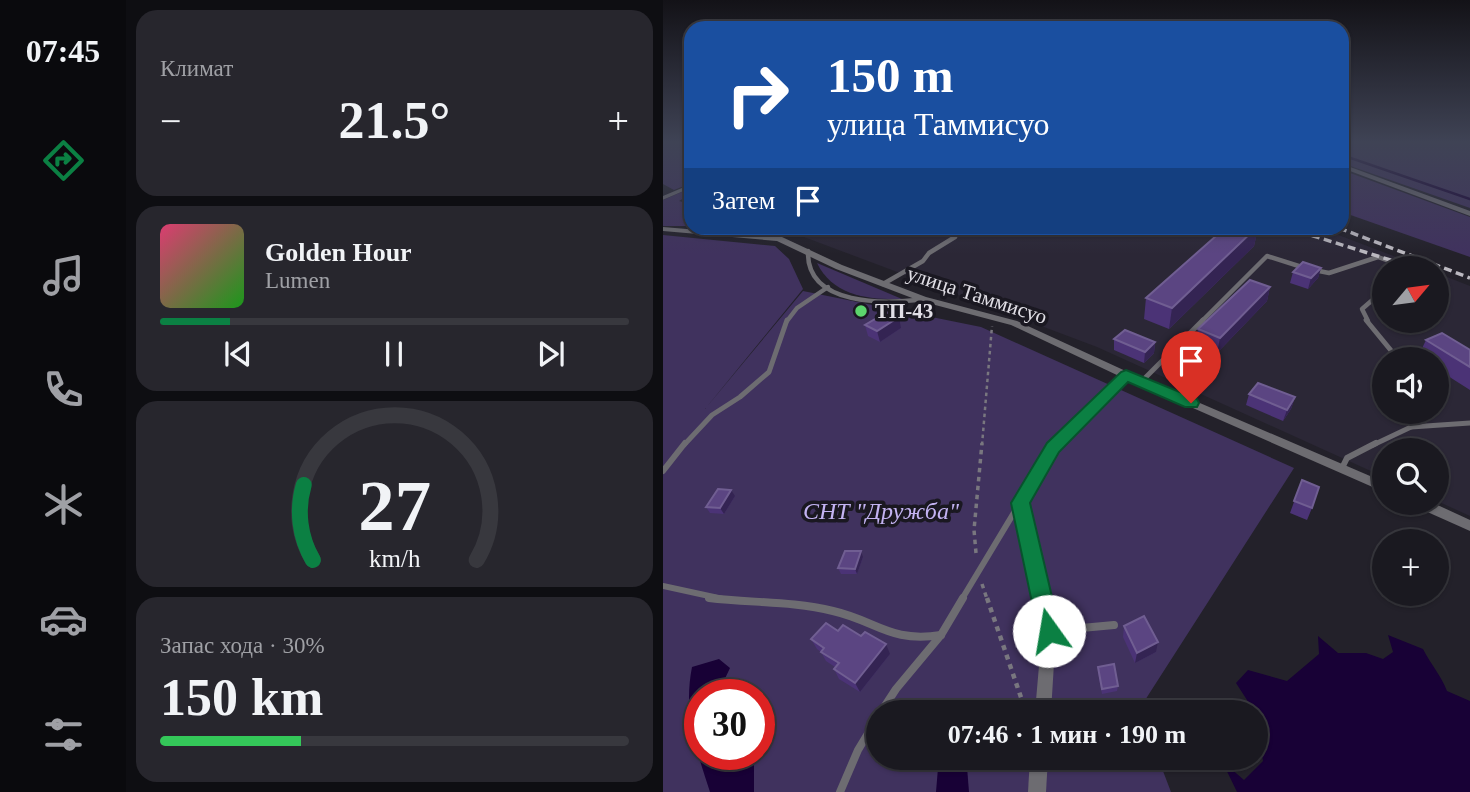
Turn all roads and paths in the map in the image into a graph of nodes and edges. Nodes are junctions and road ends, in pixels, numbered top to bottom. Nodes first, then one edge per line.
1 (1379, 180) edge
2 (684, 189) edge
3 (663, 198) edge
4 (1470, 214) edge
5 (663, 229) edge
6 (684, 230) edge
7 (743, 235) edge
8 (955, 237) dead end
9 (808, 251) junction
10 (1372, 259) edge
11 (883, 284) junction
12 (828, 287) junction
13 (923, 299) junction
14 (1372, 300) edge
15 (992, 316) junction
16 (1372, 327) edge
17 (1377, 333) edge
18 (1388, 347) edge
19 (1126, 375) junction
20 (1141, 382) junction
21 (1470, 423) edge
22 (1411, 426) joint
23 (1342, 468) junction
24 (663, 471) edge
25 (1372, 482) edge
26 (1020, 503) junction
27 (1446, 515) edge
28 (1470, 526) edge
29 (979, 575) junction
30 (663, 586) edge
31 (1114, 625) dead end
32 (1049, 631) junction
33 (941, 635) junction
34 (889, 700) edge
35 (1022, 700) edge
36 (1044, 700) edge
37 (866, 737) edge
38 (1038, 770) edge
39 (840, 792) edge
40 (1037, 792) edge

1 - 4 street
2 - 3 lane
5 - 6 street, улица Таммисуо
7 - 9 street, улица Таммисуо
8 - 11 lane
9 - 11 street, улица Таммисуо
9 - 12 lane
10 - 20 lane
11 - 13 street, улица Таммисуо
12 - 13 lane
12 - 24 lane
13 - 15 street, улица Таммисуо
14 - 16 lane
15 - 19 street, улица Таммисуо
15 - 29 path
17 - 18 lane
19 - 20 street, улица Таммисуо
19 - 26 street
20 - 23 street, улица Таммисуо
21 - 22 lane
22 - 23 lane
23 - 25 street, улица Таммисуо
26 - 29 lane
26 - 32 street
27 - 28 street
29 - 33 lane
29 - 35 path
30 - 33 lane
31 - 32 lane
32 - 36 street
33 - 34 lane
37 - 39 lane
38 - 40 street

